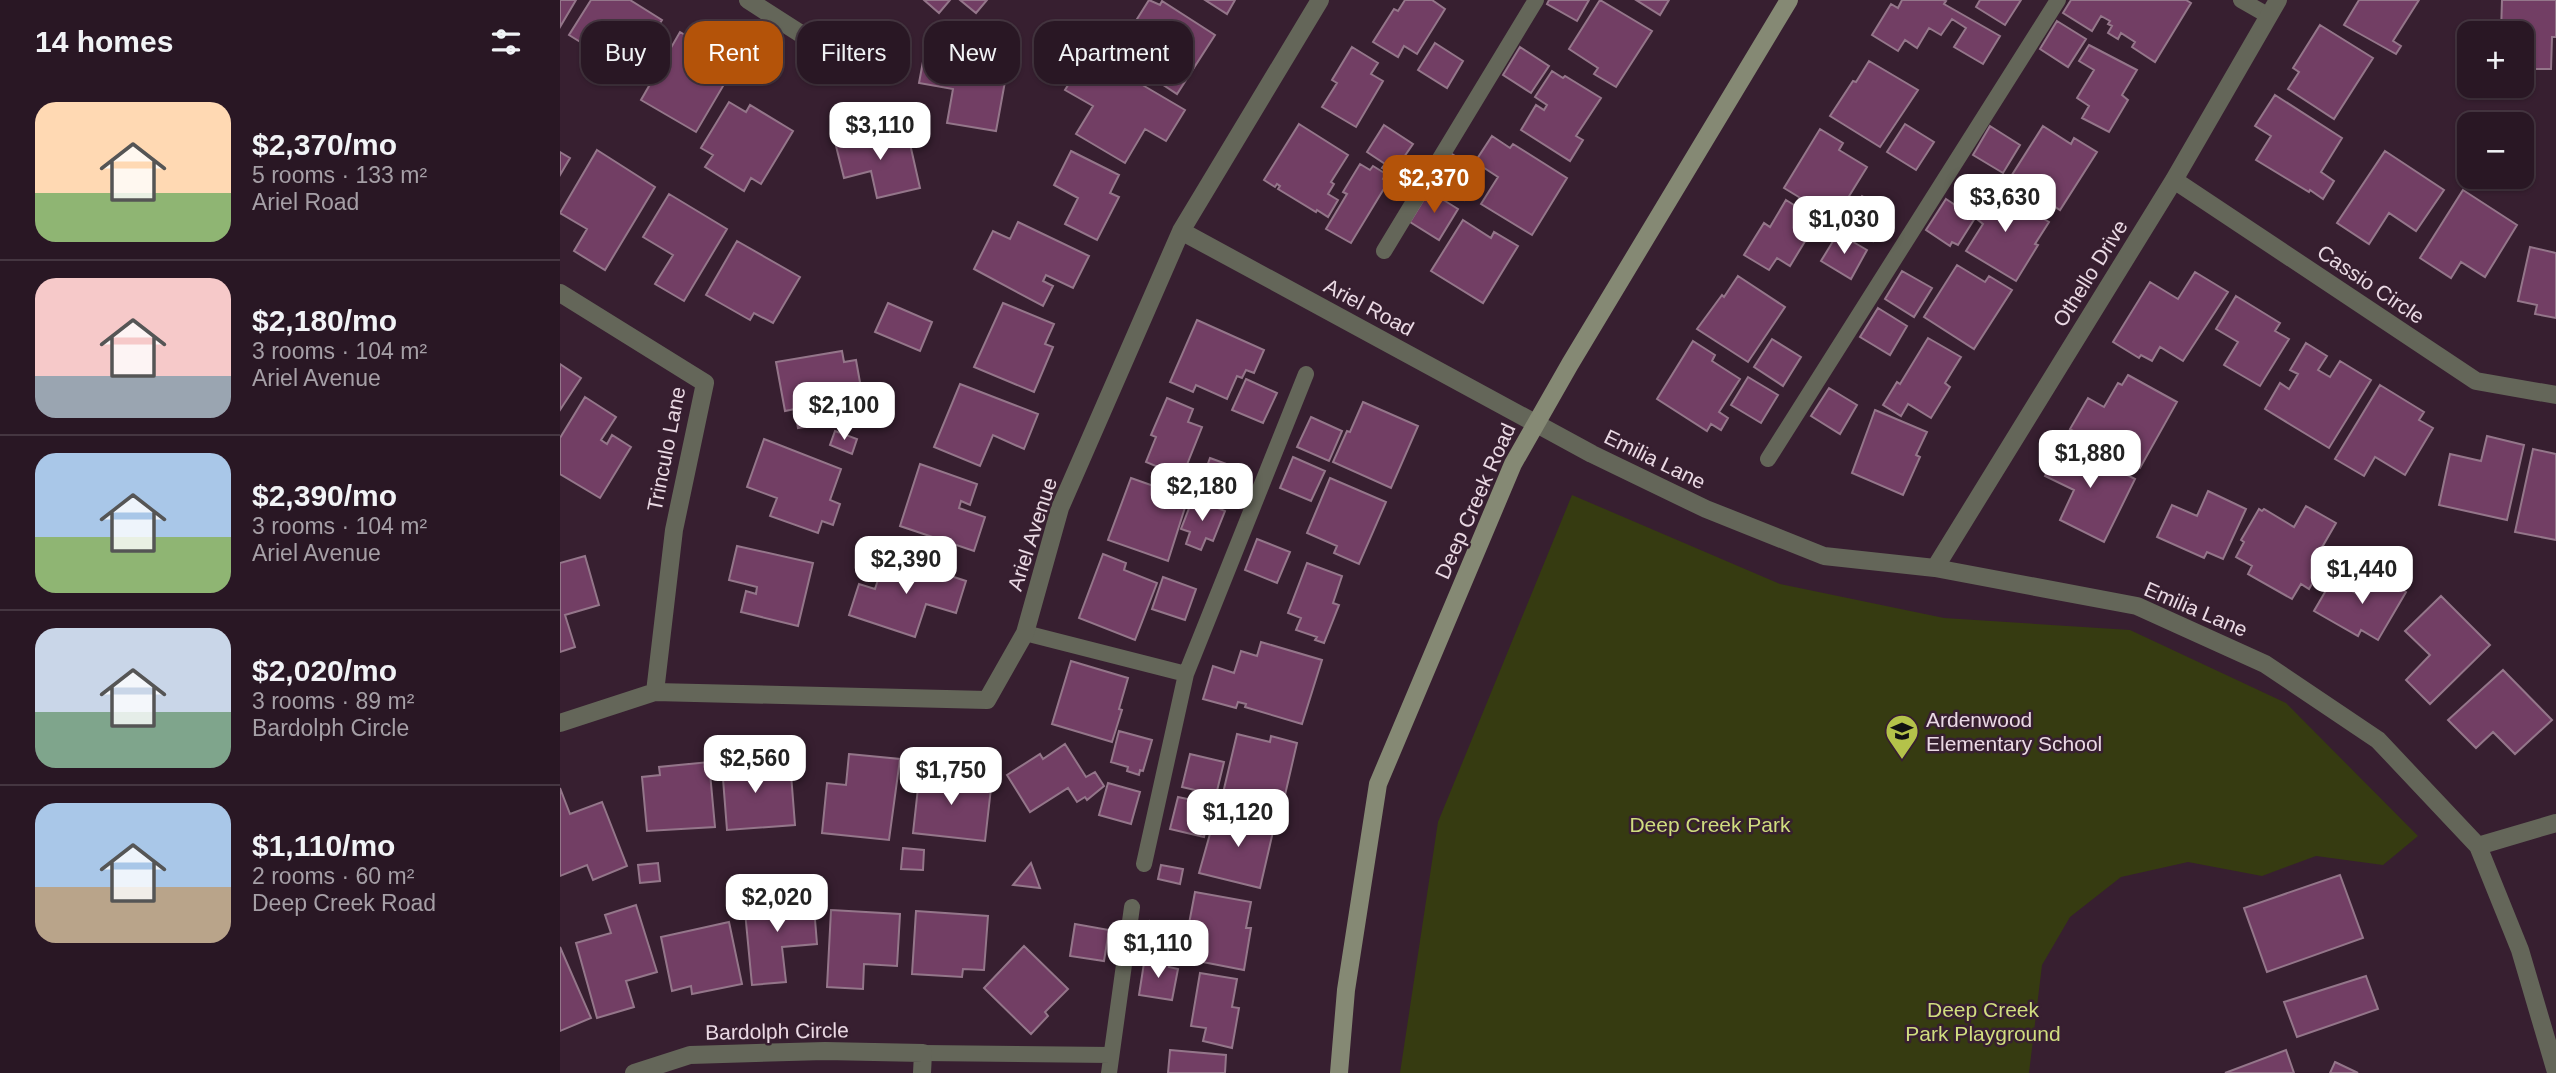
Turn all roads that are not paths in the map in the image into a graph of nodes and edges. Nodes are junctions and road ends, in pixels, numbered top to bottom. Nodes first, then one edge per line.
1 (748, 0) edge
2 (1321, 0) edge
3 (1536, 0) edge
4 (1788, 0) edge
5 (2059, 0) edge
6 (2241, 0) edge
7 (2278, 0) edge
8 (2269, 16) junction
9 (797, 31) edge
10 (2174, 180) junction
11 (1181, 231) junction
12 (1384, 251) dead end
13 (560, 293) edge
14 (1306, 374) dead end
15 (2556, 395) edge
16 (1536, 422) junction
17 (1768, 459) dead end
18 (1935, 568) junction
19 (1025, 633) junction
20 (1186, 674) junction
21 (655, 692) junction
22 (560, 723) edge
23 (2556, 823) edge
24 (2478, 846) junction
25 (1144, 864) dead end
26 (1132, 907) dead end
27 (923, 1053) junction
28 (1111, 1055) junction
29 (2556, 1072) edge
30 (634, 1073) edge
31 (922, 1073) edge
32 (1109, 1073) edge
33 (1339, 1073) edge

1 - 9 street
2 - 11 street, Ariel Avenue
3 - 12 lane
4 - 16 street, Deep Creek Road
5 - 17 lane
6 - 8 lane
7 - 8 street, Othello Drive
8 - 10 street, Othello Drive
10 - 15 street, Cassio Circle
10 - 18 street, Othello Drive
11 - 16 street, Ariel Road
11 - 19 street, Ariel Avenue
13 - 21 street, Trinculo Lane
14 - 20 lane
16 - 18 street, Emilia Lane
16 - 33 street, Deep Creek Road
18 - 24 street, Emilia Lane
19 - 20 lane
19 - 21 street, Ariel Avenue
20 - 25 lane
21 - 22 street, Ariel Avenue
23 - 24 street
24 - 29 street, Emilia Lane
26 - 28 lane
27 - 28 lane
27 - 30 street, Bardolph Circle
27 - 31 street
28 - 32 lane

